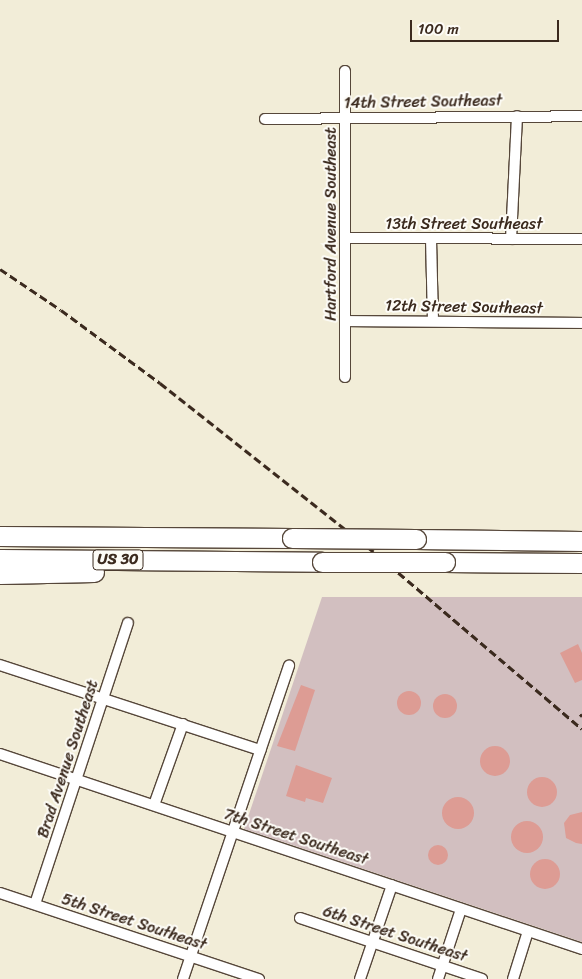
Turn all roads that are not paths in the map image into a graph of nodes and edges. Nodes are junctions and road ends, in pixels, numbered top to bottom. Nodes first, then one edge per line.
1 (345, 71) dead end
2 (517, 116) junction
3 (582, 116) edge
4 (346, 118) junction
5 (265, 119) dead end
6 (346, 238) junction
7 (430, 239) junction
8 (511, 239) junction
9 (582, 239) edge
10 (346, 321) junction
11 (433, 322) junction
12 (582, 323) edge
13 (345, 377) dead end
14 (0, 524) edge
15 (0, 536) edge
16 (166, 538) junction
17 (575, 540) edge
18 (0, 559) edge
19 (236, 561) junction
20 (576, 563) edge
21 (0, 574) edge
22 (128, 623) dead end
23 (0, 665) edge
24 (289, 665) dead end
25 (104, 698) junction
26 (183, 724) junction
27 (260, 750) junction
28 (0, 754) edge
29 (77, 779) junction
30 (154, 805) junction
31 (233, 832) junction
32 (392, 885) junction
33 (0, 893) edge
34 (36, 904) junction
35 (462, 908) junction
36 (300, 918) dead end
37 (528, 931) junction
38 (373, 943) junction
39 (582, 949) edge
40 (191, 956) junction
41 (442, 966) junction
42 (183, 979) edge
43 (257, 979) edge
44 (360, 979) edge
45 (438, 979) edge
46 (482, 979) edge
47 (513, 979) edge

1 - 4 street, Hartford Avenue Southeast
2 - 3 street, 14th Street Southeast
2 - 4 street, 14th Street Southeast
2 - 8 street
4 - 5 street, 14th Street Southeast
4 - 6 street, Hartford Avenue Southeast
6 - 7 street, 13th Street Southeast
6 - 10 street, Hartford Avenue Southeast
7 - 8 street, 13th Street Southeast
7 - 11 street
8 - 9 street, 13th Street Southeast
10 - 11 street, 12th Street Southeast
10 - 13 street, Hartford Avenue Southeast
11 - 12 street, 12th Street Southeast
14 - 16 highway
15 - 16 highway, US 30
16 - 17 highway, US 30, bridge
18 - 19 highway, US 30
19 - 20 highway, US 30, bridge
19 - 21 highway
22 - 25 street, Brad Avenue Southeast
23 - 25 street
24 - 27 street
25 - 26 street
25 - 29 street, Brad Avenue Southeast
26 - 27 street
26 - 30 street
27 - 31 street
28 - 29 street, 7th Street Southeast
29 - 30 street, 7th Street Southeast
29 - 34 street, Brad Avenue Southeast
30 - 31 street, 7th Street Southeast
31 - 32 street, 7th Street Southeast
31 - 40 street
32 - 35 street, 7th Street Southeast
32 - 38 street
33 - 34 street, 5th Street Southeast
34 - 40 street, 5th Street Southeast
35 - 37 street, 7th Street Southeast
35 - 41 street
36 - 38 street, 6th Street Southeast
37 - 39 street, 7th Street Southeast
37 - 47 street
38 - 41 street, 6th Street Southeast
38 - 44 street
40 - 42 street
40 - 43 street, 5th Street Southeast
41 - 45 street
41 - 46 street, 6th Street Southeast

